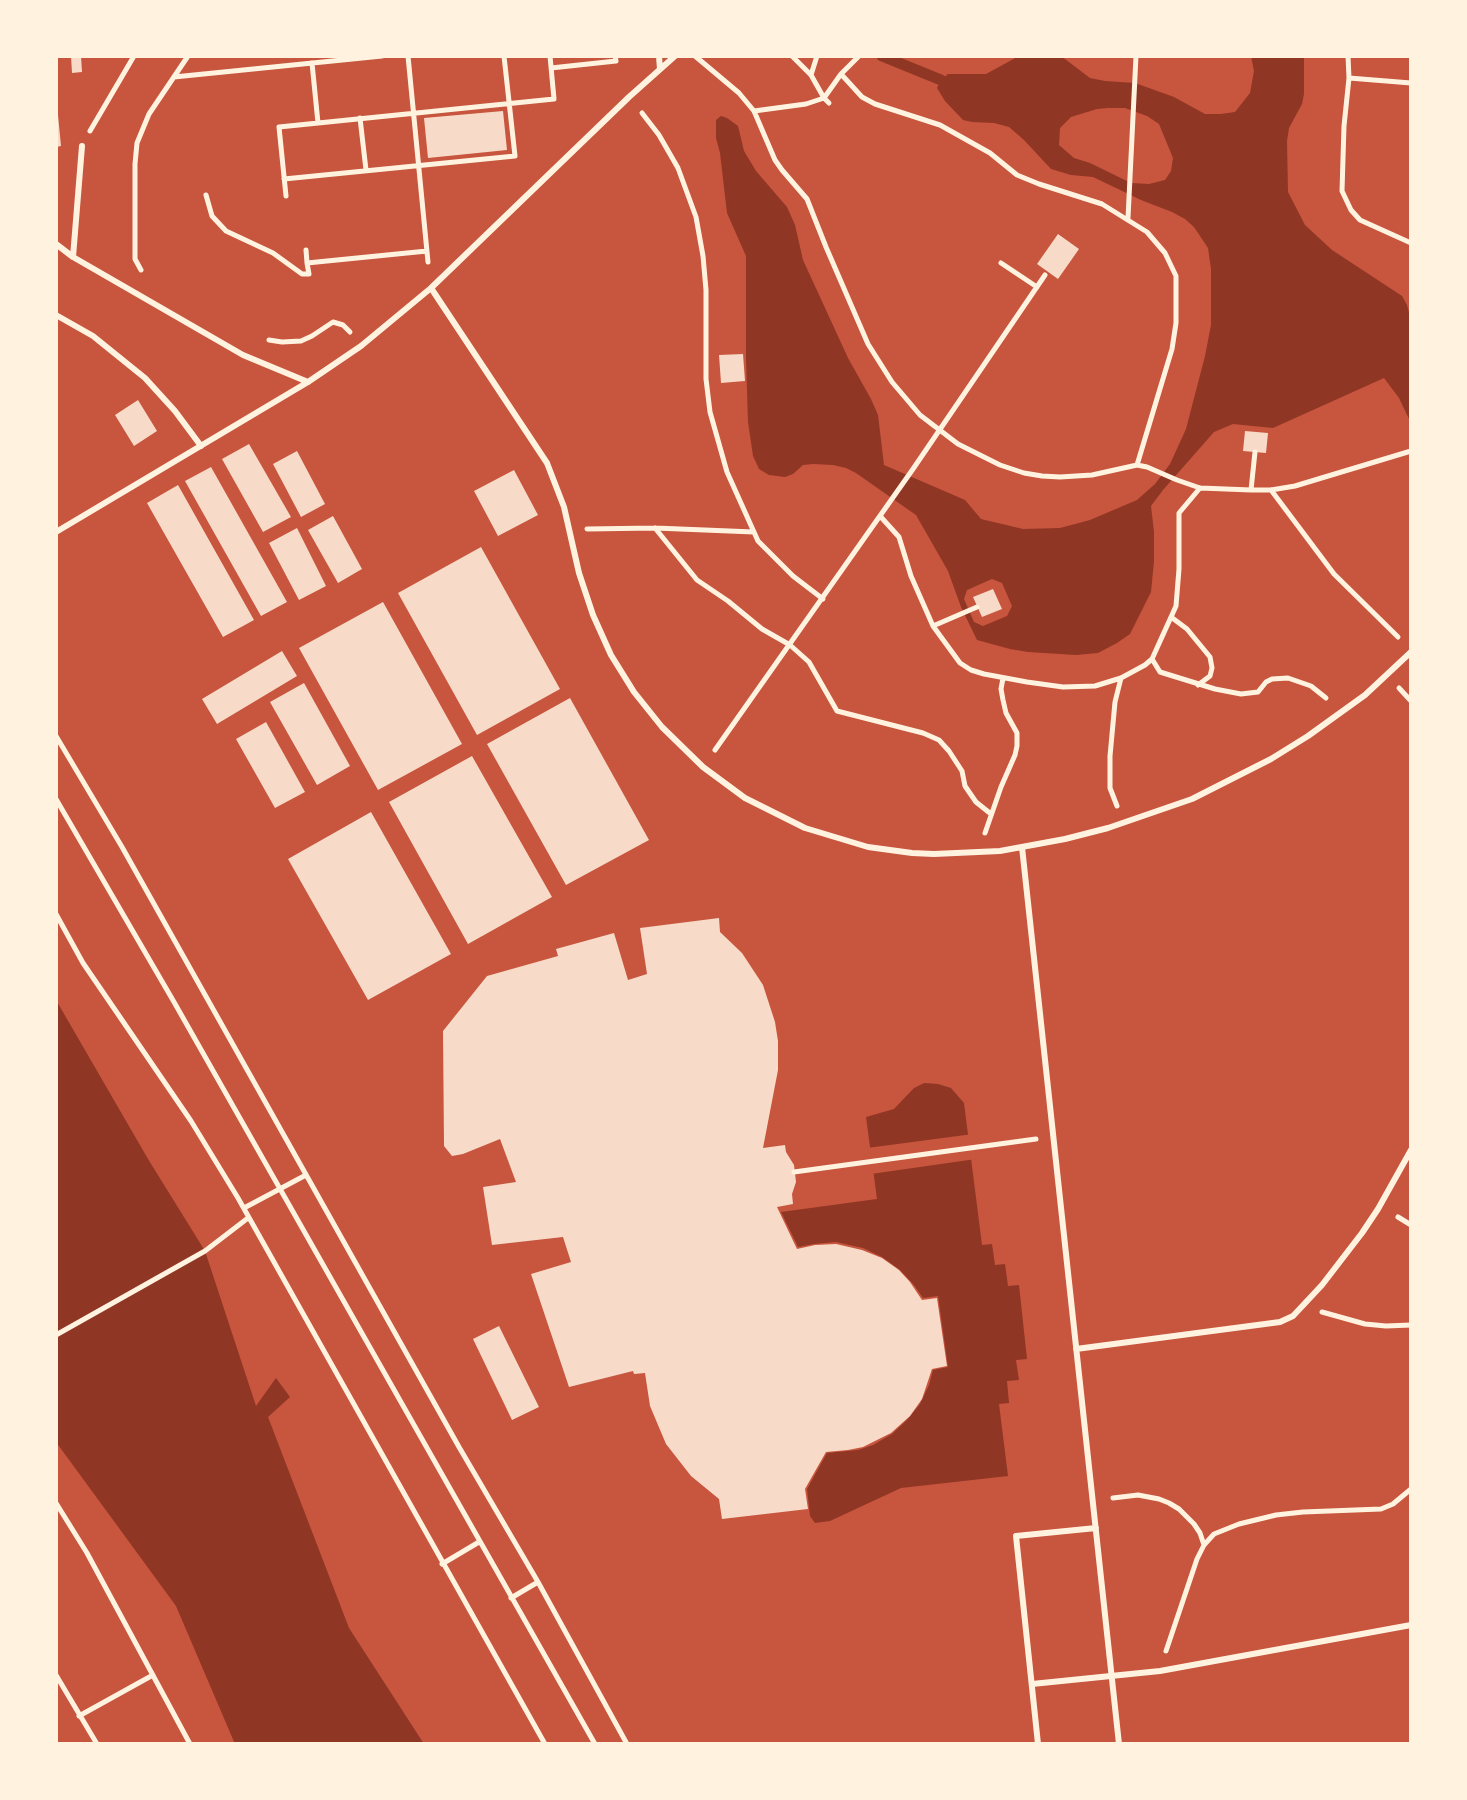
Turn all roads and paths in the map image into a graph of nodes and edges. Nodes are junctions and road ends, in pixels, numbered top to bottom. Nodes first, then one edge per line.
1 (134, 56) edge
2 (188, 56) edge
3 (382, 56) edge
4 (408, 56) edge
5 (504, 56) edge
6 (550, 56) edge
7 (615, 56) edge
8 (659, 56) edge
9 (675, 56) edge
10 (695, 56) edge
11 (792, 56) edge
12 (817, 56) edge
13 (1136, 56) edge
14 (1348, 56) edge
15 (355, 57) edge
16 (858, 58) edge
17 (312, 63) junction
18 (551, 68) junction
19 (660, 69) junction
20 (841, 74) junction
21 (811, 75) junction
22 (173, 77) junction
23 (1349, 78) junction
24 (1411, 83) edge
25 (629, 97) junction
26 (827, 100) junction
27 (509, 103) junction
28 (754, 111) junction
29 (413, 113) junction
30 (360, 118) junction
31 (318, 123) junction
32 (82, 146) joint
33 (418, 165) junction
34 (366, 170) junction
35 (284, 179) junction
36 (206, 195) dead end
37 (286, 196) dead end
38 (1128, 219) junction
39 (1411, 243) edge
40 (56, 244) edge
41 (306, 250) dead end
42 (427, 251) junction
43 (73, 257) junction
44 (307, 263) junction
45 (1001, 263) dead end
46 (142, 271) dead end
47 (1045, 275) dead end
48 (1037, 287) junction
49 (431, 288) junction
50 (56, 315) edge
51 (264, 339) dead end
52 (361, 346) junction
53 (308, 382) junction
54 (940, 430) junction
55 (201, 446) junction
56 (1411, 451) edge
57 (1255, 452) dead end
58 (1137, 465) junction
59 (1200, 488) junction
60 (1251, 490) junction
61 (1271, 490) junction
62 (880, 516) junction
63 (655, 528) junction
64 (571, 530) junction
65 (56, 532) edge
66 (754, 532) junction
67 (823, 599) junction
68 (977, 607) dead end
69 (1171, 617) junction
70 (933, 626) junction
71 (1400, 639) dead end
72 (790, 645) junction
73 (1411, 652) edge
74 (1152, 659) junction
75 (1003, 678) junction
76 (1121, 678) junction
77 (1198, 685) junction
78 (1340, 714) junction
79 (56, 736) edge
80 (703, 767) junction
81 (56, 799) edge
82 (991, 814) junction
83 (1124, 824) junction
84 (1022, 847) junction
85 (979, 853) junction
86 (56, 914) edge
87 (1053, 1137) junction
88 (1411, 1150) edge
89 (794, 1172) dead end
90 (306, 1175) junction
91 (279, 1189) junction
92 (244, 1208) junction
93 (248, 1218) junction
94 (1306, 1304) junction
95 (1411, 1325) edge
96 (56, 1335) edge
97 (1076, 1349) junction
98 (1411, 1489) edge
99 (1127, 1496) dead end
100 (56, 1503) edge
101 (1096, 1528) junction
102 (479, 1542) junction
103 (1204, 1545) junction
104 (442, 1564) junction
105 (538, 1582) junction
106 (511, 1598) junction
107 (1411, 1625) edge
108 (1160, 1671) junction
109 (56, 1675) edge
110 (153, 1675) junction
111 (1112, 1675) junction
112 (1032, 1684) junction
113 (79, 1716) junction
114 (97, 1744) edge
115 (190, 1744) edge
116 (545, 1744) edge
117 (595, 1744) edge
118 (627, 1744) edge
119 (1038, 1744) edge
120 (1119, 1744) edge

1 - 32 path
2 - 22 path
3 - 15 path
4 - 29 path
5 - 27 path
6 - 18 path
7 - 18 path
8 - 19 lane
9 - 19 lane
10 - 28 path
11 - 21 path
12 - 21 path
13 - 38 path
14 - 23 path
15 - 17 path
16 - 20 path
17 - 22 path
17 - 31 path
18 - 27 path
19 - 25 lane
20 - 26 path
20 - 38 path
21 - 26 path
22 - 46 path
23 - 24 path
23 - 39 path
25 - 49 lane
25 - 66 path
26 - 28 path
27 - 29 path
27 - 33 path
28 - 54 path
29 - 30 path
29 - 33 path
30 - 31 path
30 - 34 path
31 - 35 path
32 - 43 lane
33 - 34 path
33 - 42 path
34 - 35 path
35 - 37 path
36 - 44 path
38 - 58 path
40 - 43 lane
41 - 44 path
42 - 44 path
42 - 49 path
43 - 53 lane
45 - 48 path
47 - 48 path
48 - 54 path
49 - 52 lane
49 - 64 lane
50 - 55 lane
51 - 52 path
52 - 53 lane
53 - 55 lane
54 - 58 path
54 - 62 path
55 - 65 lane
56 - 61 path
57 - 60 path
58 - 59 path
59 - 60 path
59 - 69 path
60 - 61 path
61 - 71 path
62 - 67 path
62 - 70 path
63 - 64 path
63 - 66 path
63 - 72 path
64 - 80 lane
66 - 67 path
67 - 72 path
68 - 70 path
69 - 74 path
69 - 77 path
70 - 75 path
72 - 80 path
72 - 82 path
73 - 78 lane
74 - 76 path
74 - 77 path
75 - 76 path
75 - 82 path
76 - 83 path
77 - 78 path
78 - 83 lane
79 - 90 path
80 - 85 lane
81 - 91 path
82 - 85 path
83 - 84 lane
84 - 85 lane
84 - 87 lane
86 - 92 path
87 - 89 path
87 - 97 lane
88 - 94 lane
90 - 91 path
90 - 105 path
91 - 92 path
91 - 102 path
92 - 93 path
93 - 96 path
93 - 104 path
94 - 95 path
94 - 97 lane
97 - 101 lane
98 - 103 path
99 - 103 path
100 - 110 path
101 - 111 lane
101 - 112 lane
102 - 104 path
102 - 106 path
103 - 108 path
104 - 116 path
105 - 106 path
105 - 118 path
106 - 117 path
107 - 108 lane
108 - 111 lane
109 - 113 path
110 - 113 path
110 - 115 path
111 - 112 lane
111 - 120 lane
112 - 119 lane
113 - 114 path

